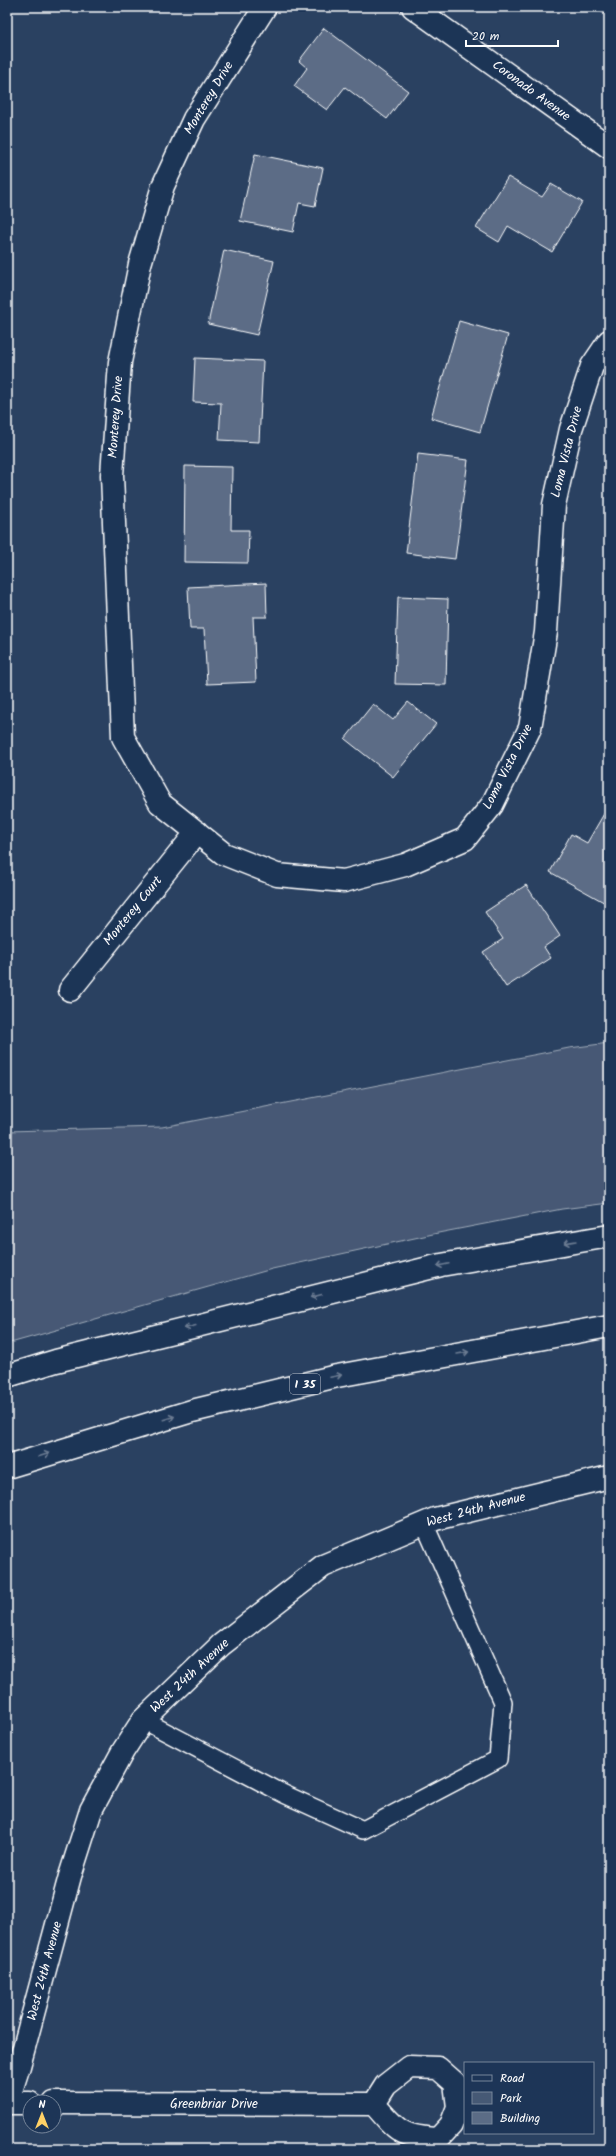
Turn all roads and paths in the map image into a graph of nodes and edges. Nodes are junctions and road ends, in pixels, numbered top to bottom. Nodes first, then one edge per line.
1 (265, 7) edge
2 (413, 7) edge
3 (609, 147) edge
4 (609, 341) edge
5 (197, 832) junction
6 (70, 990) dead end
7 (609, 1236) edge
8 (609, 1326) edge
9 (7, 1376) edge
10 (7, 1467) edge
11 (609, 1477) edge
12 (424, 1523) junction
13 (143, 1720) junction
14 (7, 2103) edge
15 (22, 2103) edge
16 (62, 2103) edge
17 (374, 2104) dead end

1 - 5 main road, Monterey Drive
2 - 3 main road, Coronado Avenue
4 - 5 main road, Loma Vista Drive
5 - 6 main road, Monterey Court
7 -> 9 main road
10 -> 8 main road, I 35
11 - 12 main road, West 24th Avenue
12 - 13 main road, West 24th Avenue
12 - 13 lane
13 - 14 main road, West 24th Avenue
14 - 15 main road
16 - 17 main road, Greenbriar Drive

